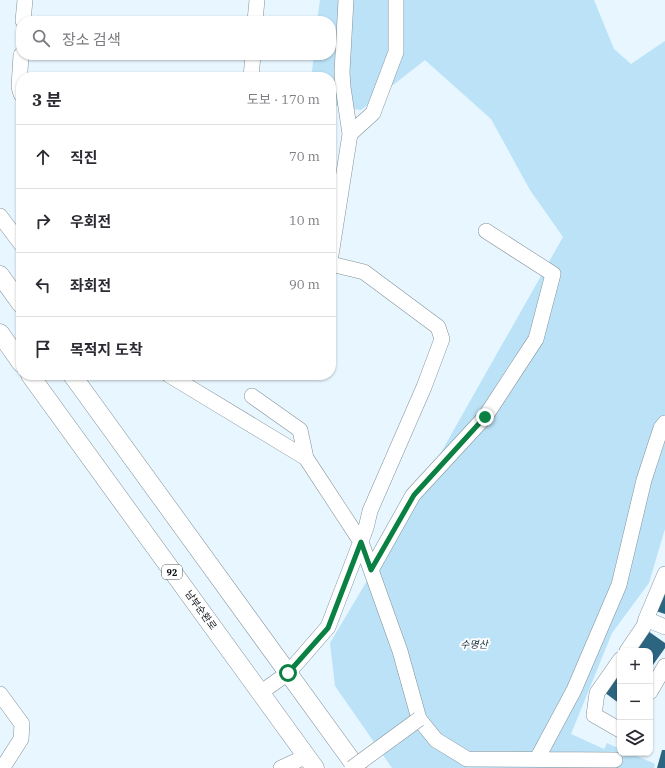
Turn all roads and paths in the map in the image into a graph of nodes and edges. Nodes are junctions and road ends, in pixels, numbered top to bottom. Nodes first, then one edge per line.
1 (24, 0) edge
2 (257, 0) edge
3 (346, 0) edge
4 (396, 0) edge
5 (23, 16) edge
6 (255, 16) edge
7 (21, 60) edge
8 (253, 60) edge
9 (20, 72) edge
10 (251, 72) edge
11 (350, 134) junction
12 (0, 216) edge
13 (336, 223) edge
14 (486, 232) dead end
15 (16, 237) edge
16 (336, 265) edge
17 (0, 275) edge
18 (16, 297) edge
19 (0, 333) edge
20 (16, 356) edge
21 (34, 380) edge
22 (76, 380) edge
23 (177, 380) edge
24 (252, 396) dead end
25 (665, 423) edge
26 (306, 458) junction
27 (361, 542) junction
28 (371, 570) junction
29 (665, 574) edge
30 (646, 619) junction
31 (665, 627) edge
32 (629, 648) edge
33 (617, 664) edge
34 (665, 666) edge
35 (288, 673) junction
36 (653, 687) edge
37 (260, 693) junction
38 (0, 694) edge
39 (418, 719) junction
40 (617, 728) edge
41 (537, 759) junction
42 (615, 760) dead end
43 (311, 762) edge
44 (0, 766) edge
45 (281, 768) edge
46 (352, 768) edge
47 (357, 768) edge

1 - 5 lane
2 - 6 lane
3 - 11 lane
4 - 11 lane
7 - 9 lane
8 - 10 lane
11 - 13 lane
12 - 15 lane
14 - 28 lane
16 - 27 lane
17 - 18 main road
19 - 20 main road
21 - 37 main road, 남부순환로 / 92
22 - 35 main road
23 - 26 lane
24 - 26 lane
25 - 41 lane
26 - 27 lane
27 - 28 lane
27 - 35 lane
28 - 39 lane
29 - 30 lane
30 - 31 lane
30 - 32 lane
33 - 40 lane
34 - 36 lane
35 - 37 lane
35 - 47 main road
37 - 43 main road, 남부순환로 / 92
38 - 44 lane
39 - 41 lane
39 - 46 lane, bridge
41 - 42 lane
43 - 45 lane

